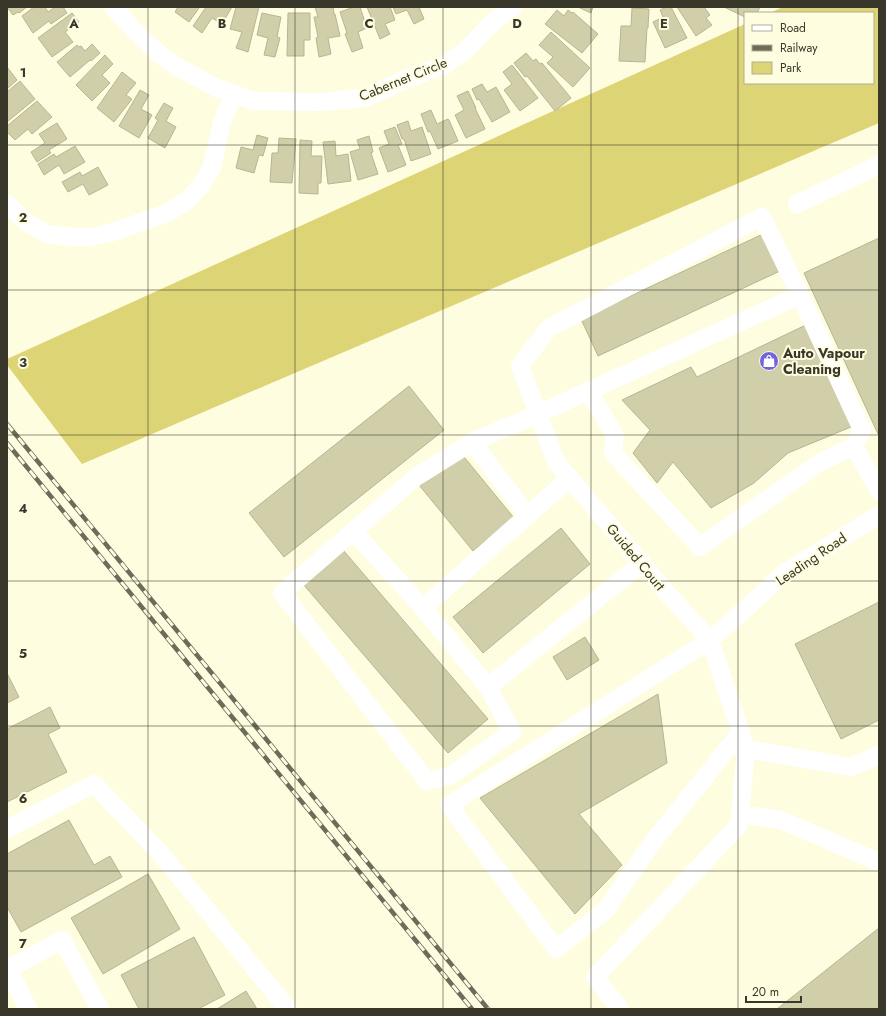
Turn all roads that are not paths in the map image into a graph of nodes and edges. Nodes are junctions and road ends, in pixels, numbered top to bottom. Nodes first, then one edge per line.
1 (113, 7) edge
2 (513, 7) edge
3 (234, 95) junction
4 (879, 165) edge
5 (7, 204) edge
6 (797, 204) dead end
7 (800, 295) junction
8 (589, 391) junction
9 (538, 414) junction
10 (472, 442) junction
11 (854, 446) junction
12 (570, 478) junction
13 (879, 490) edge
14 (879, 515) edge
15 (528, 516) junction
16 (353, 531) junction
17 (642, 563) junction
18 (424, 608) junction
19 (710, 640) junction
20 (488, 687) junction
21 (741, 732) junction
22 (746, 749) junction
23 (879, 755) edge
24 (740, 814) junction
25 (7, 829) edge
26 (879, 862) edge
27 (8, 968) edge
28 (28, 1009) edge
29 (100, 1009) edge
30 (288, 1009) edge
31 (620, 1009) edge

1 - 3 street, Cabernet Circle
2 - 3 street, Cabernet Circle
3 - 5 street
4 - 6 street
7 - 8 street
7 - 9 street, Guided Court
7 - 11 street
8 - 9 street
8 - 11 street
9 - 10 street
9 - 12 street, Guided Court
10 - 15 street
10 - 16 street
11 - 13 street
12 - 15 street
12 - 17 street, Guided Court
14 - 19 street, Leading Road
15 - 18 street
16 - 18 street
16 - 20 street
17 - 19 street, Guided Court
17 - 20 street
18 - 20 street
19 - 21 street, Guided Court
19 - 21 street, Leading Road
21 - 22 street, Guided Court
22 - 23 street
22 - 24 street
24 - 26 street
24 - 31 street
25 - 30 street
27 - 28 street
27 - 29 street

